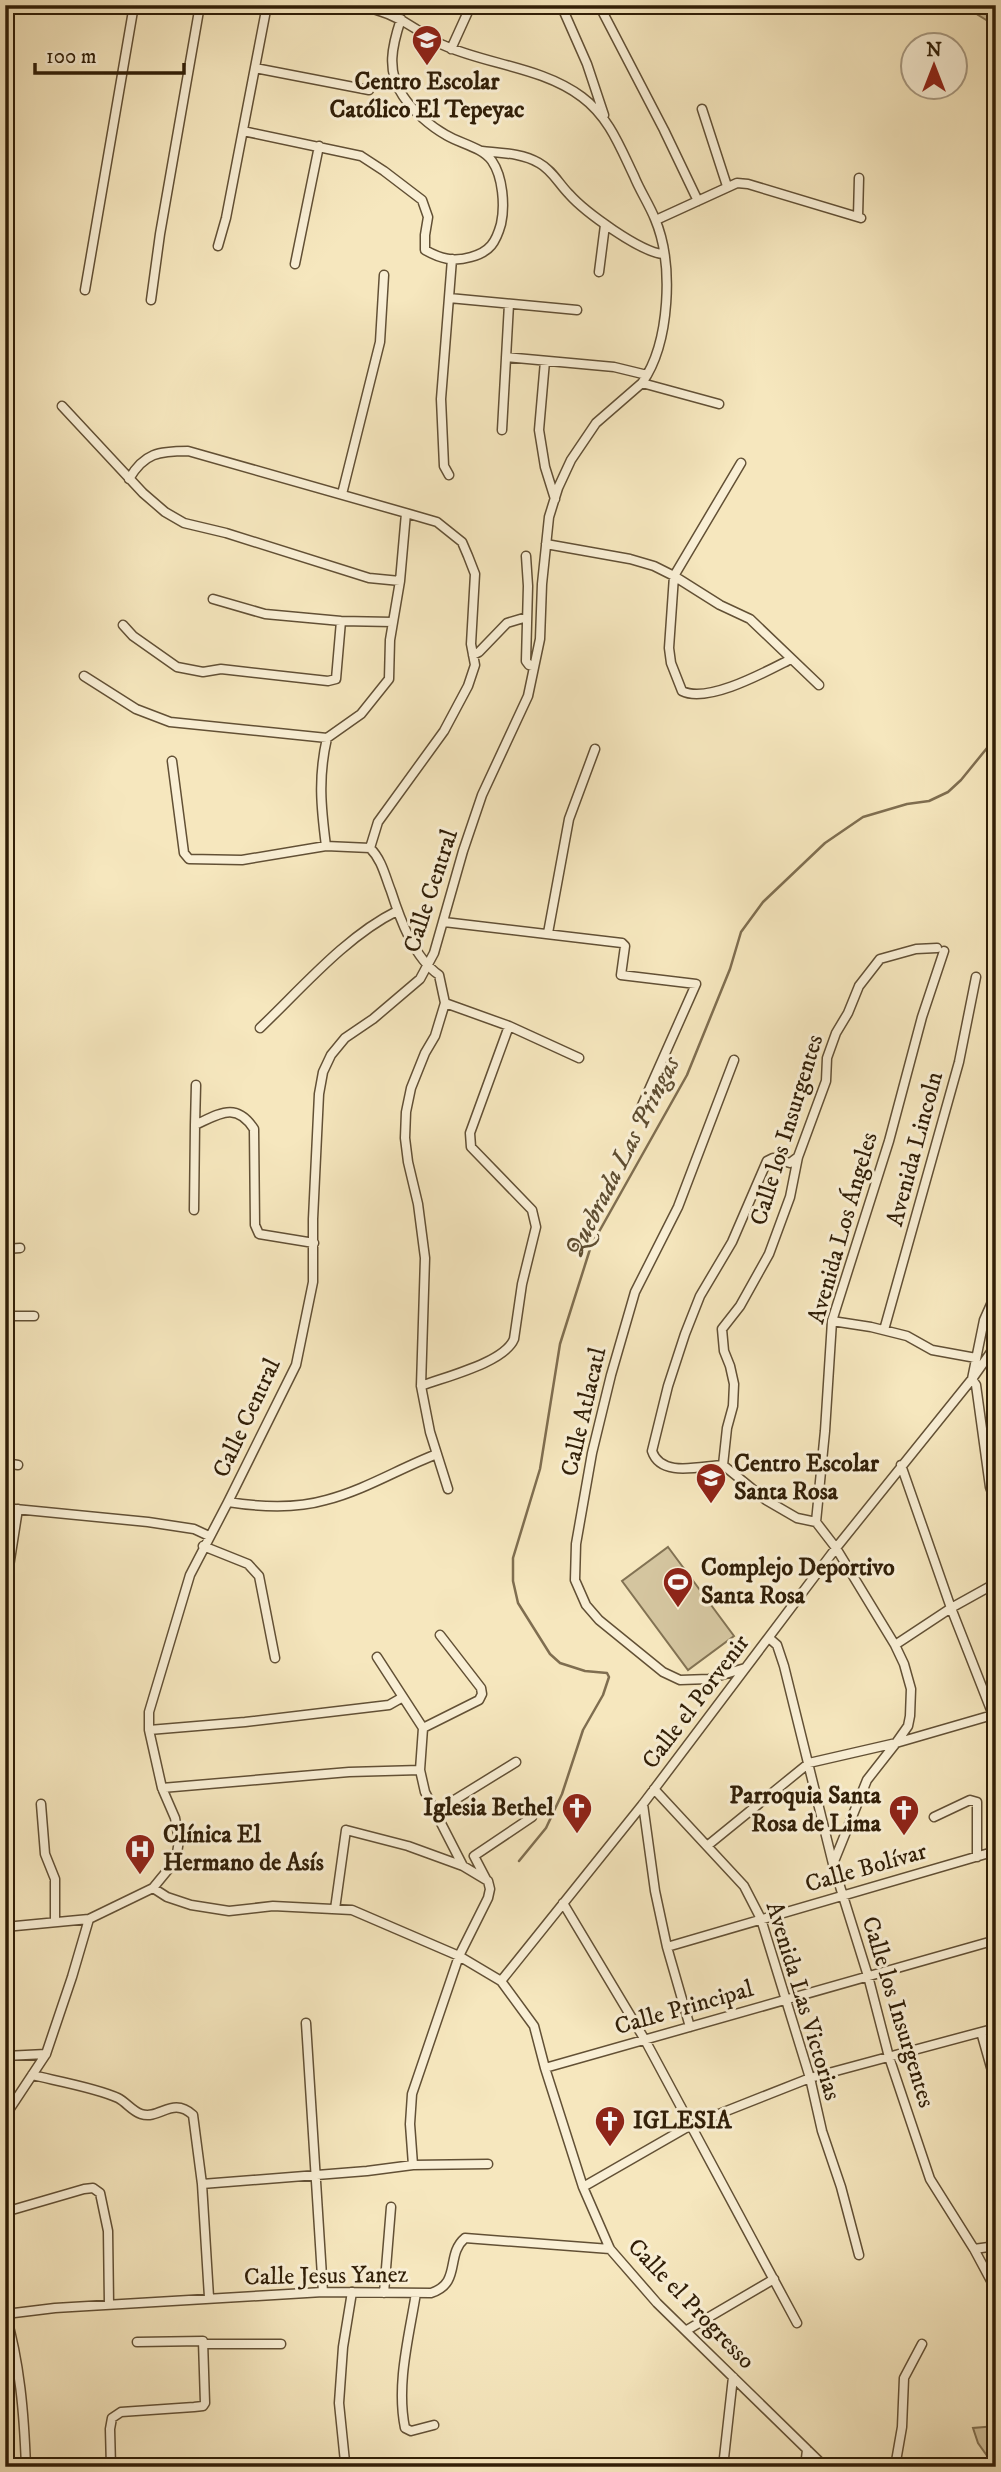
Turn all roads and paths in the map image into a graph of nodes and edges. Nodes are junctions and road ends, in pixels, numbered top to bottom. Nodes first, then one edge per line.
1 (134, 5) edge
2 (200, 5) edge
3 (267, 5) edge
4 (357, 5) edge
5 (471, 5) edge
6 (561, 5) edge
7 (599, 5) edge
8 (401, 19) junction
9 (451, 49) junction
10 (255, 68) junction
11 (369, 90) dead end
12 (702, 108) dead end
13 (605, 118) junction
14 (243, 131) junction
15 (319, 146) junction
16 (482, 151) junction
17 (859, 178) dead end
18 (727, 186) junction
19 (698, 201) junction
20 (656, 220) junction
21 (606, 225) junction
22 (218, 246) dead end
23 (663, 254) junction
24 (452, 259) junction
25 (295, 264) dead end
26 (599, 272) dead end
27 (384, 275) dead end
28 (85, 289) dead end
29 (449, 298) junction
30 (151, 300) dead end
31 (509, 304) junction
32 (577, 310) dead end
33 (506, 357) junction
34 (545, 361) junction
35 (647, 375) junction
36 (642, 383) junction
37 (719, 404) dead end
38 (62, 406) dead end
39 (502, 430) dead end
40 (741, 463) dead end
41 (449, 475) dead end
42 (129, 479) junction
43 (342, 494) junction
44 (555, 499) junction
45 (406, 513) junction
46 (546, 544) junction
47 (526, 556) dead end
48 (674, 576) junction
49 (400, 581) junction
50 (213, 599) dead end
51 (527, 617) junction
52 (341, 621) junction
53 (393, 622) junction
54 (123, 625) dead end
55 (473, 655) junction
56 (791, 659) junction
57 (534, 666) junction
58 (84, 676) dead end
59 (819, 685) dead end
60 (327, 738) junction
61 (595, 749) dead end
62 (172, 761) dead end
63 (326, 846) junction
64 (370, 848) junction
65 (397, 911) junction
66 (444, 922) junction
67 (548, 933) junction
68 (940, 950) joint
69 (427, 967) junction
70 (976, 977) dead end
71 (445, 1003) junction
72 (509, 1026) junction
73 (260, 1028) dead end
74 (579, 1058) dead end
75 (734, 1060) dead end
76 (196, 1085) dead end
77 (640, 1110) dead end
78 (195, 1125) junction
79 (798, 1157) junction
80 (194, 1210) dead end
81 (314, 1243) junction
82 (20, 1248) dead end
83 (5, 1249) edge
84 (996, 1293) edge
85 (5, 1316) edge
86 (34, 1316) dead end
87 (832, 1321) junction
88 (884, 1330) junction
89 (996, 1345) edge
90 (976, 1358) junction
91 (972, 1379) junction
92 (421, 1385) junction
93 (437, 1454) junction
94 (5, 1464) edge
95 (18, 1465) dead end
96 (723, 1465) junction
97 (901, 1465) junction
98 (448, 1489) dead end
99 (228, 1502) junction
100 (996, 1504) edge
101 (5, 1508) edge
102 (18, 1509) junction
103 (816, 1522) junction
104 (209, 1536) junction
105 (203, 1546) junction
106 (836, 1548) junction
107 (996, 1583) edge
108 (5, 1592) edge
109 (951, 1608) junction
110 (440, 1635) dead end
111 (769, 1637) junction
112 (895, 1645) junction
113 (377, 1657) dead end
114 (275, 1658) dead end
115 (745, 1668) junction
116 (403, 1697) junction
117 (994, 1714) edge
118 (423, 1728) junction
119 (149, 1730) junction
120 (896, 1743) junction
121 (516, 1762) dead end
122 (809, 1763) junction
123 (420, 1770) junction
124 (162, 1788) junction
125 (654, 1789) junction
126 (41, 1804) dead end
127 (643, 1804) junction
128 (435, 1812) junction
129 (532, 1817) dead end
130 (934, 1817) dead end
131 (707, 1846) junction
132 (996, 1851) edge
133 (977, 1857) junction
134 (833, 1864) junction
135 (463, 1866) junction
136 (488, 1881) junction
137 (153, 1888) junction
138 (842, 1895) junction
139 (563, 1903) junction
140 (335, 1909) junction
141 (89, 1919) junction
142 (761, 1919) junction
143 (55, 1922) junction
144 (5, 1927) edge
145 (996, 1940) edge
146 (667, 1947) junction
147 (459, 1956) junction
148 (868, 1976) junction
149 (501, 1981) junction
150 (785, 2000) junction
151 (306, 2023) dead end
152 (690, 2027) junction
153 (996, 2028) edge
154 (981, 2032) junction
155 (645, 2040) junction
156 (46, 2054) junction
157 (5, 2056) edge
158 (889, 2057) junction
159 (545, 2068) junction
160 (32, 2075) junction
161 (810, 2078) junction
162 (996, 2085) edge
163 (5, 2116) edge
164 (691, 2125) junction
165 (488, 2164) dead end
166 (413, 2165) junction
167 (314, 2174) junction
168 (202, 2184) junction
169 (583, 2187) junction
170 (391, 2207) dead end
171 (5, 2212) edge
172 (996, 2246) edge
173 (610, 2249) junction
174 (974, 2249) junction
175 (859, 2255) dead end
176 (774, 2279) junction
177 (996, 2290) edge
178 (323, 2291) junction
179 (352, 2291) junction
180 (384, 2293) junction
181 (416, 2294) junction
182 (209, 2297) junction
183 (109, 2304) junction
184 (6, 2313) edge
185 (797, 2323) dead end
186 (687, 2330) junction
187 (137, 2342) dead end
188 (205, 2344) junction
189 (281, 2344) dead end
190 (922, 2344) dead end
191 (733, 2376) junction
192 (434, 2425) dead end
193 (807, 2450) junction
194 (26, 2467) edge
195 (111, 2467) edge
196 (335, 2467) edge
197 (723, 2467) edge
198 (805, 2467) edge
199 (825, 2467) edge
200 (895, 2467) edge

1 - 28 street
2 - 30 street
3 - 10 street
4 - 8 street, Calle Central
5 - 9 street
6 - 13 street
7 - 19 street
8 - 9 street, Calle Central
8 - 16 street
9 - 13 street, Calle Central
10 - 11 street
10 - 14 street
12 - 18 street
13 - 20 street, Calle Central
14 - 15 street
14 - 22 street
15 - 24 street
15 - 25 street
16 - 21 street
16 - 24 street
17 - 18 street
18 - 19 street
19 - 20 street
20 - 23 street, Calle Central
21 - 23 street
21 - 26 street
23 - 35 street, Calle Central
24 - 29 street
27 - 43 street
29 - 31 street
29 - 41 street
31 - 32 street
31 - 33 street
33 - 34 street
33 - 39 street
34 - 35 street
34 - 44 street
35 - 36 street, Calle Central
36 - 37 street
36 - 44 street, Calle Central
38 - 42 street
40 - 48 street
42 - 43 street
42 - 49 street
43 - 45 street
44 - 46 street, Calle Central
45 - 49 street
45 - 55 street
46 - 48 street
46 - 57 street, Calle Central
47 - 51 street
48 - 56 street
48 - 56 street
49 - 53 street
50 - 52 street
51 - 55 street
51 - 57 street
52 - 53 street
52 - 54 street
53 - 60 street
55 - 64 street
56 - 59 street
57 - 66 street, Calle Central
58 - 60 street
60 - 63 street
61 - 67 street
62 - 63 street
63 - 64 street
64 - 65 street
65 - 69 street
65 - 73 street
66 - 67 street
66 - 69 street, Calle Central
67 - 77 street
68 - 79 street, Calle los Insurgentes
68 - 87 street, Avenida Los Ángeles
69 - 71 street
69 - 81 street, Calle Central
70 - 88 street, Avenida Lincoln
71 - 72 street
71 - 92 street
72 - 74 street
72 - 92 street
75 - 115 street, Calle Atlacatl
76 - 78 street
78 - 80 street
78 - 81 street
79 - 96 street, Calle los Insurgentes
79 - 96 street
81 - 99 street, Calle Central
82 - 83 street
84 - 90 street
85 - 86 street
87 - 88 street
87 - 103 street, Avenida Los Ángeles
88 - 90 street
89 - 91 street, Calle el Porvenir
90 - 91 street
91 - 97 street, Calle el Porvenir
91 - 100 street
92 - 93 street
93 - 98 street
93 - 99 street
94 - 95 street
96 - 103 street
97 - 106 street, Calle el Porvenir
97 - 109 street
99 - 104 street, Calle Central
101 - 102 street
102 - 104 street
102 - 108 street
103 - 106 street
104 - 105 street, Calle Central
105 - 114 street
105 - 119 street, Calle Central
106 - 111 street, Calle el Porvenir
106 - 112 street
107 - 109 street
109 - 112 street
109 - 117 street
110 - 118 street
111 - 115 street, Calle el Porvenir
111 - 122 street, Calle los Insurgentes
112 - 120 street
113 - 116 street
115 - 125 street, Calle el Porvenir
116 - 118 street
116 - 119 street
117 - 120 street
118 - 123 street
119 - 124 street, Calle Central
120 - 122 street
120 - 134 street
121 - 128 street
122 - 131 street
122 - 134 street, Calle los Insurgentes
123 - 124 street
123 - 128 street
124 - 137 street, Calle Central
125 - 127 street, Calle el Porvenir
125 - 131 street, Avenida Las Victorias
126 - 143 street
127 - 139 street, Calle el Porvenir
127 - 146 street
128 - 135 street
129 - 136 street
130 - 133 street
131 - 142 street, Avenida Las Victorias
132 - 133 street, Calle Bolívar
133 - 138 street, Calle Bolívar
134 - 138 street, Calle los Insurgentes
135 - 136 street
135 - 140 street
136 - 147 street
137 - 140 street, Calle el Progresso
137 - 141 street, Calle Central
138 - 142 street, Calle Bolívar
138 - 148 street, Calle los Insurgentes
139 - 149 street, Calle el Porvenir
139 - 155 street
140 - 147 street, Calle el Progresso
141 - 143 street
141 - 156 street
142 - 146 street, Calle Bolívar
142 - 150 street, Avenida Las Victorias
143 - 144 street
145 - 148 street, Calle Principal
146 - 152 street
147 - 149 street, Calle el Progresso
147 - 166 street
148 - 150 street, Calle Principal
148 - 158 street, Calle los Insurgentes
149 - 159 street, Calle el Progresso
150 - 152 street, Calle Principal
150 - 161 street, Avenida Las Victorias
151 - 167 street
152 - 155 street, Calle Principal
153 - 154 street
154 - 158 street
154 - 162 street
155 - 159 street, Calle Principal
155 - 164 street
156 - 157 street
156 - 160 street
158 - 161 street
158 - 174 street, Calle los Insurgentes
159 - 169 street, Calle el Progresso
160 - 163 street
160 - 168 street
161 - 164 street
161 - 175 street, Avenida Las Victorias
164 - 169 street
164 - 176 street
165 - 166 street
166 - 167 street
167 - 168 street
167 - 178 street
168 - 182 street
169 - 173 street, Calle el Progresso
170 - 180 street
171 - 183 street
172 - 174 street
173 - 181 street, Calle Jesus Yanez
173 - 186 street, Calle el Progresso
174 - 177 street, Calle los Insurgentes
176 - 185 street
176 - 186 street
178 - 179 street, Calle Jesus Yanez
178 - 182 street, Calle Jesus Yanez
179 - 180 street, Calle Jesus Yanez
179 - 196 street
180 - 181 street, Calle Jesus Yanez
181 - 192 street
182 - 183 street, Calle Jesus Yanez
183 - 184 street, Calle Jesus Yanez
184 - 194 street
186 - 191 street, Calle el Progresso
187 - 188 street
188 - 189 street
188 - 195 street
190 - 200 street
191 - 193 street, Calle el Progresso
191 - 197 street
193 - 198 street
193 - 199 street, Calle el Progresso

